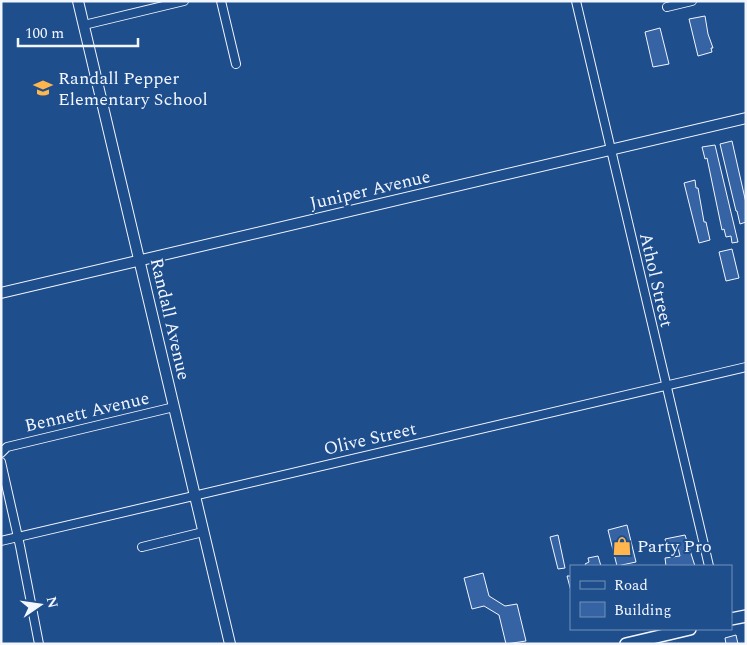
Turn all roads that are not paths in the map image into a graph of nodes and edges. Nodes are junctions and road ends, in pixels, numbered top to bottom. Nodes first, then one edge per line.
1 (78, 1) edge
2 (184, 1) edge
3 (221, 1) edge
4 (576, 1) edge
5 (692, 1) edge
6 (667, 7) dead end
7 (84, 25) junction
8 (236, 64) dead end
9 (746, 118) edge
10 (610, 150) junction
11 (139, 260) junction
12 (1, 293) edge
13 (746, 367) edge
14 (666, 385) junction
15 (174, 407) junction
16 (1, 453) edge
17 (1, 462) edge
18 (195, 495) junction
19 (203, 532) junction
20 (18, 537) junction
21 (1, 541) edge
22 (142, 546) dead end
23 (709, 565) edge
24 (746, 616) edge
25 (732, 619) edge
26 (686, 630) edge
27 (39, 644) edge
28 (230, 644) edge
29 (626, 644) edge

1 - 7 street, Randall Avenue
2 - 7 street
3 - 8 street
4 - 10 street, Athol Street
5 - 6 street
7 - 11 street, Randall Avenue
9 - 10 street, Juniper Avenue
10 - 11 street, Juniper Avenue
10 - 14 street, Athol Street
11 - 12 street, Juniper Avenue
11 - 15 street, Randall Avenue
13 - 14 street, Olive Street
14 - 18 street, Olive Street
14 - 23 street, Athol Street
15 - 16 street, Bennett Avenue
15 - 18 street, Randall Avenue
17 - 20 street
18 - 19 street, Randall Avenue
18 - 20 street, Olive Street
19 - 22 street
19 - 28 street, Randall Avenue
20 - 21 street, Olive Street
20 - 27 street
24 - 25 main road
26 - 29 main road

